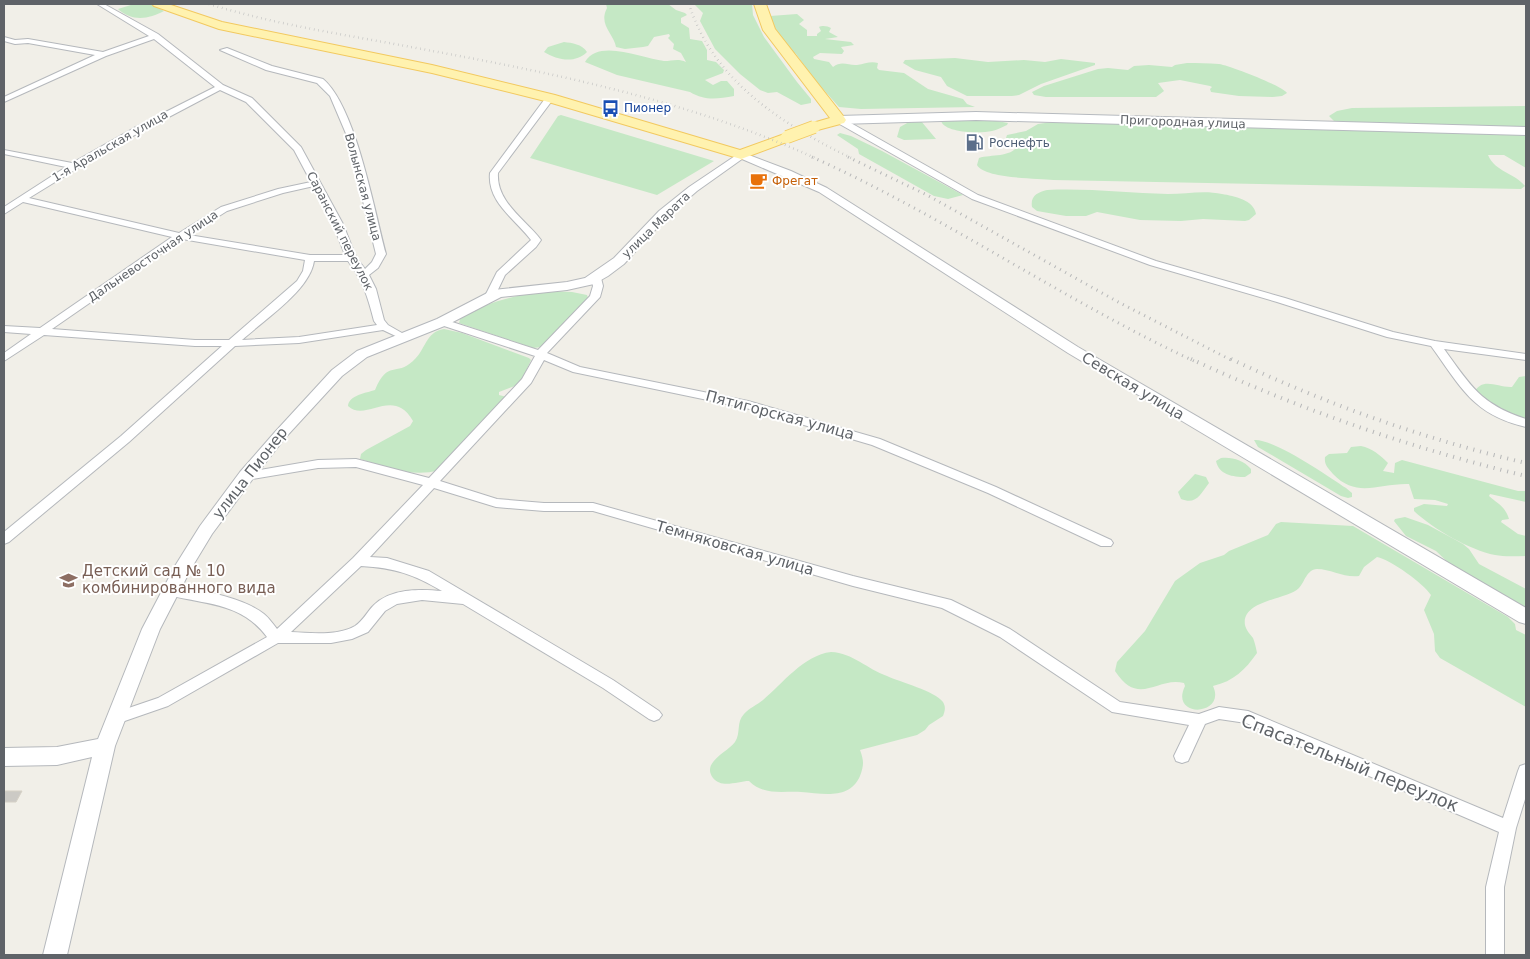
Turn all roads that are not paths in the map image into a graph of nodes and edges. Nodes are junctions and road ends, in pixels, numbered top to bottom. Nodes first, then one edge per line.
1 (100, 4) edge
2 (158, 4) edge
3 (760, 4) edge
4 (155, 36) junction
5 (4, 40) edge
6 (15, 42) junction
7 (4, 46) edge
8 (224, 50) dead end
9 (103, 54) junction
10 (220, 87) junction
11 (550, 98) junction
12 (4, 100) edge
13 (840, 120) junction
14 (1526, 131) edge
15 (4, 152) edge
16 (741, 155) junction
17 (73, 166) junction
18 (317, 183) junction
19 (21, 199) junction
20 (4, 211) edge
21 (180, 236) junction
22 (310, 258) junction
23 (351, 258) junction
24 (364, 274) junction
25 (596, 278) junction
26 (490, 296) junction
27 (442, 322) junction
28 (384, 327) junction
29 (4, 329) edge
30 (40, 332) junction
31 (404, 337) junction
32 (233, 342) junction
33 (1435, 344) junction
34 (540, 354) junction
35 (1526, 356) edge
36 (4, 358) edge
37 (1526, 423) edge
38 (246, 476) junction
39 (429, 483) junction
40 (4, 539) edge
41 (1106, 543) dead end
42 (358, 561) junction
43 (170, 590) junction
44 (467, 600) junction
45 (1526, 617) edge
46 (276, 638) junction
47 (654, 715) dead end
48 (116, 718) junction
49 (1199, 720) junction
50 (105, 746) junction
51 (1182, 756) dead end
52 (4, 757) edge
53 (1526, 771) edge
54 (1508, 828) junction
55 (55, 955) edge
56 (1495, 955) edge

1 - 4 street, Саранский переулок
2 - 11 main road
3 - 13 main road
4 - 9 street
4 - 10 street, Саранский переулок
5 - 6 street
6 - 7 street
6 - 9 street
8 - 24 street, Волынская улица
9 - 12 street
10 - 17 street, 1-я Аральская улица
10 - 18 street, Саранский переулок
11 - 16 main road
11 - 26 street
13 - 14 main road, Пригородная улица
13 - 16 main road, bridge
13 - 33 street
15 - 17 street
16 - 25 street, улица Марата
16 - 45 street, Севская улица
17 - 19 street, 1-я Аральская улица
18 - 21 street, Дальневосточная улица
18 - 23 street, Саранский переулок
19 - 20 street, 1-я Аральская улица
19 - 21 street
21 - 22 street
21 - 30 street, Дальневосточная улица
22 - 23 street
22 - 32 street
23 - 24 street, Саранский переулок
24 - 28 street, Саранский переулок
25 - 26 street, улица Пионер
25 - 34 street
26 - 27 street, улица Пионер
27 - 31 street, улица Пионер
27 - 34 street, Пятигорская улица
28 - 31 street
28 - 32 street
29 - 30 street
30 - 32 street
30 - 36 street, Дальневосточная улица
31 - 38 street, улица Пионер
32 - 40 street
33 - 35 street
33 - 37 street
34 - 39 street
34 - 41 street, Пятигорская улица
38 - 39 street, Темняковская улица
38 - 43 street, улица Пионер
39 - 42 street
39 - 49 street, Темняковская улица
42 - 44 street
42 - 46 street
43 - 46 street
43 - 48 street, улица Пионер
44 - 46 street
44 - 47 street
46 - 48 street
48 - 50 street, улица Пионер
49 - 51 street
49 - 54 street, Спасательный переулок
50 - 52 street
50 - 55 street, улица Пионер
53 - 54 street
54 - 56 street

